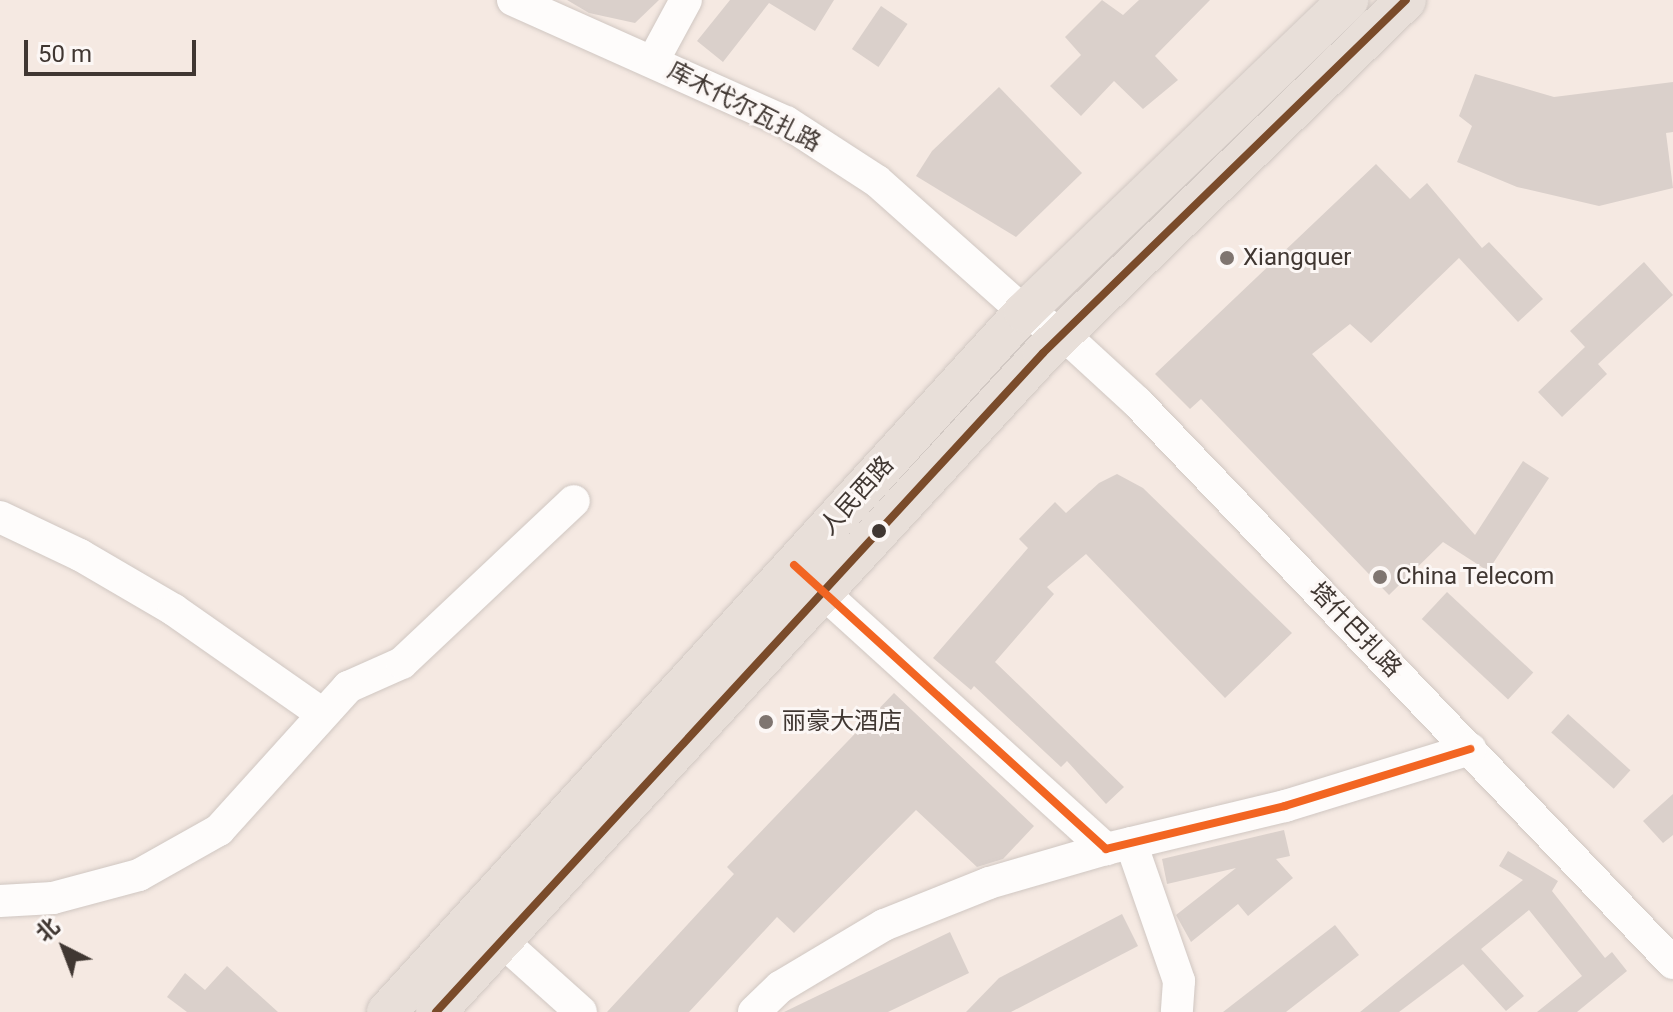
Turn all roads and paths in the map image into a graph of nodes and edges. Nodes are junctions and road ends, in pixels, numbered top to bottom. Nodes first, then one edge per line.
1 (513, 0) edge
2 (686, 0) edge
3 (1348, 0) edge
4 (1406, 0) edge
5 (653, 61) junction
6 (1024, 312) junction
7 (1063, 334) junction
8 (574, 501) dead end
9 (0, 517) edge
10 (794, 565) junction
11 (823, 592) junction
12 (321, 713) junction
13 (1470, 749) junction
14 (1119, 846) junction
15 (0, 901) edge
16 (502, 941) junction
17 (1673, 963) edge
18 (387, 1012) edge
19 (436, 1012) edge
20 (581, 1012) edge
21 (754, 1012) edge
22 (1177, 1012) edge

1 - 5 street, 库木代尔瓦扎路
2 - 5 street
3 - 6 main road, 人民西路
4 - 7 main road, 人民西路
5 - 6 street, 库木代尔瓦扎路
6 - 7 street, 塔什巴扎路
6 - 10 main road, 人民西路
7 - 11 main road, 人民西路
7 - 13 street, 塔什巴扎路
8 - 12 street
9 - 12 street
10 - 11 street
10 - 18 main road, 人民西路
11 - 14 street
11 - 16 main road, 人民西路
12 - 15 street
13 - 14 street
13 - 17 street, 塔什巴扎路
14 - 21 street
14 - 22 street
16 - 19 main road, 人民西路
16 - 20 street

